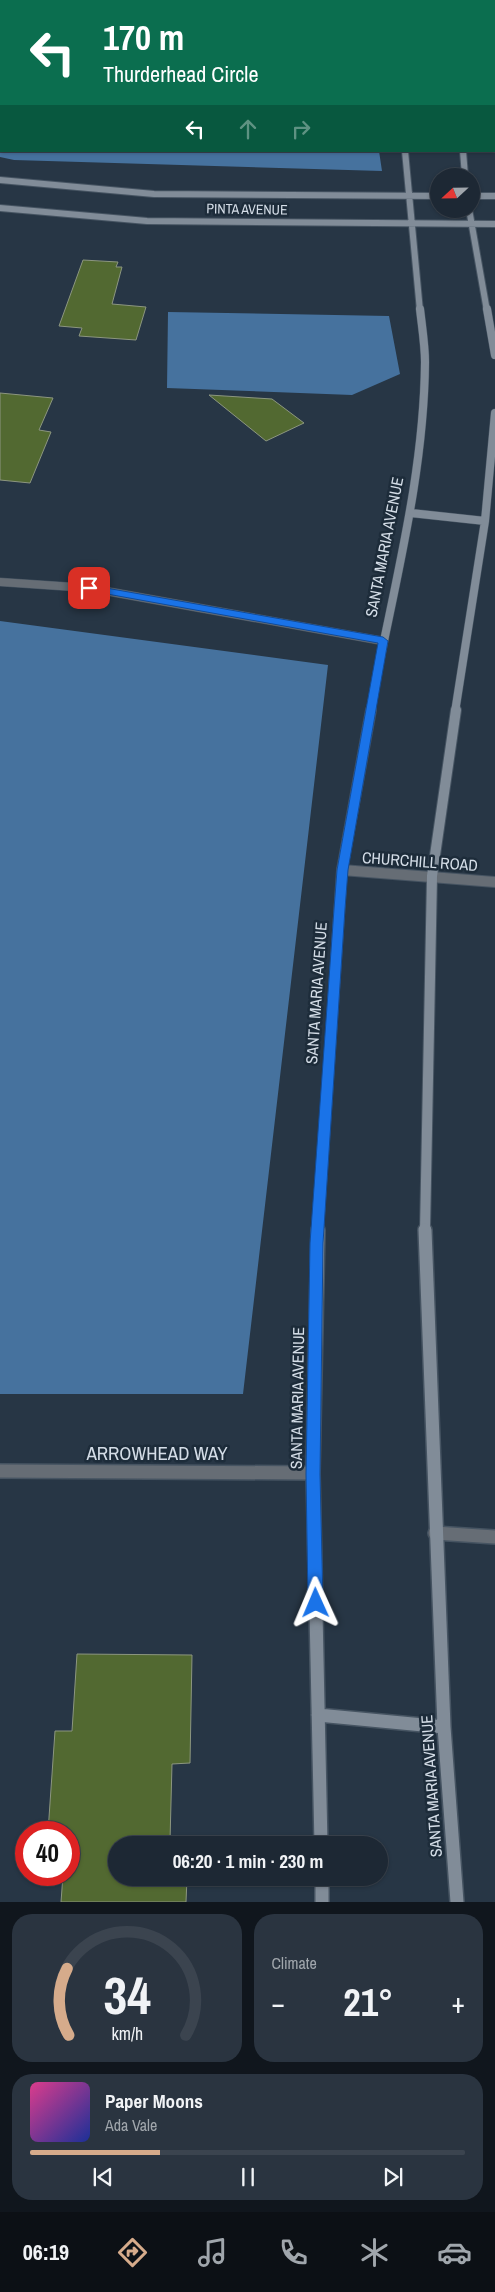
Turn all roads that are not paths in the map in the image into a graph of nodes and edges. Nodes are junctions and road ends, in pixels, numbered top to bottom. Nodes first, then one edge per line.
1 (405, 152) edge
2 (463, 152) edge
3 (465, 168) edge
4 (0, 180) edge
5 (408, 196) junction
6 (430, 196) edge
7 (480, 196) edge
8 (495, 196) edge
9 (0, 208) edge
10 (471, 218) edge
11 (411, 223) junction
12 (472, 223) junction
13 (495, 224) edge
14 (495, 355) edge
15 (495, 413) edge
16 (411, 513) junction
17 (485, 521) junction
18 (0, 582) edge
19 (383, 641) junction
20 (342, 870) junction
21 (432, 876) junction
22 (495, 882) edge
23 (0, 1471) edge
24 (313, 1474) junction
25 (436, 1534) junction
26 (495, 1537) edge
27 (318, 1715) junction
28 (444, 1727) junction
29 (321, 1836) edge
30 (322, 1886) edge
31 (322, 1902) edge
32 (457, 1902) edge

1 - 5 street, SANTA MARIA AVENUE
2 - 3 street
4 - 5 street, PINTA AVENUE
5 - 6 street, PINTA AVENUE
5 - 11 street, SANTA MARIA AVENUE
7 - 8 street
9 - 11 street, PINTA AVENUE
10 - 12 street
11 - 12 street, PINTA AVENUE
11 - 16 street, SANTA MARIA AVENUE
12 - 13 street, PINTA AVENUE
12 - 14 street
15 - 17 street, SANTA MARIA AVENUE
16 - 17 street
16 - 19 street, SANTA MARIA AVENUE
17 - 21 street, SANTA MARIA AVENUE
18 - 19 street
19 - 20 street, SANTA MARIA AVENUE
20 - 21 street, CHURCHILL ROAD
20 - 24 street, SANTA MARIA AVENUE
21 - 22 street, CHURCHILL ROAD
21 - 25 street, SANTA MARIA AVENUE
23 - 24 street, ARROWHEAD WAY
24 - 27 street, SANTA MARIA AVENUE
25 - 26 street
25 - 28 street, SANTA MARIA AVENUE
27 - 28 street
27 - 29 street, SANTA MARIA AVENUE
28 - 32 street, SANTA MARIA AVENUE
30 - 31 street

